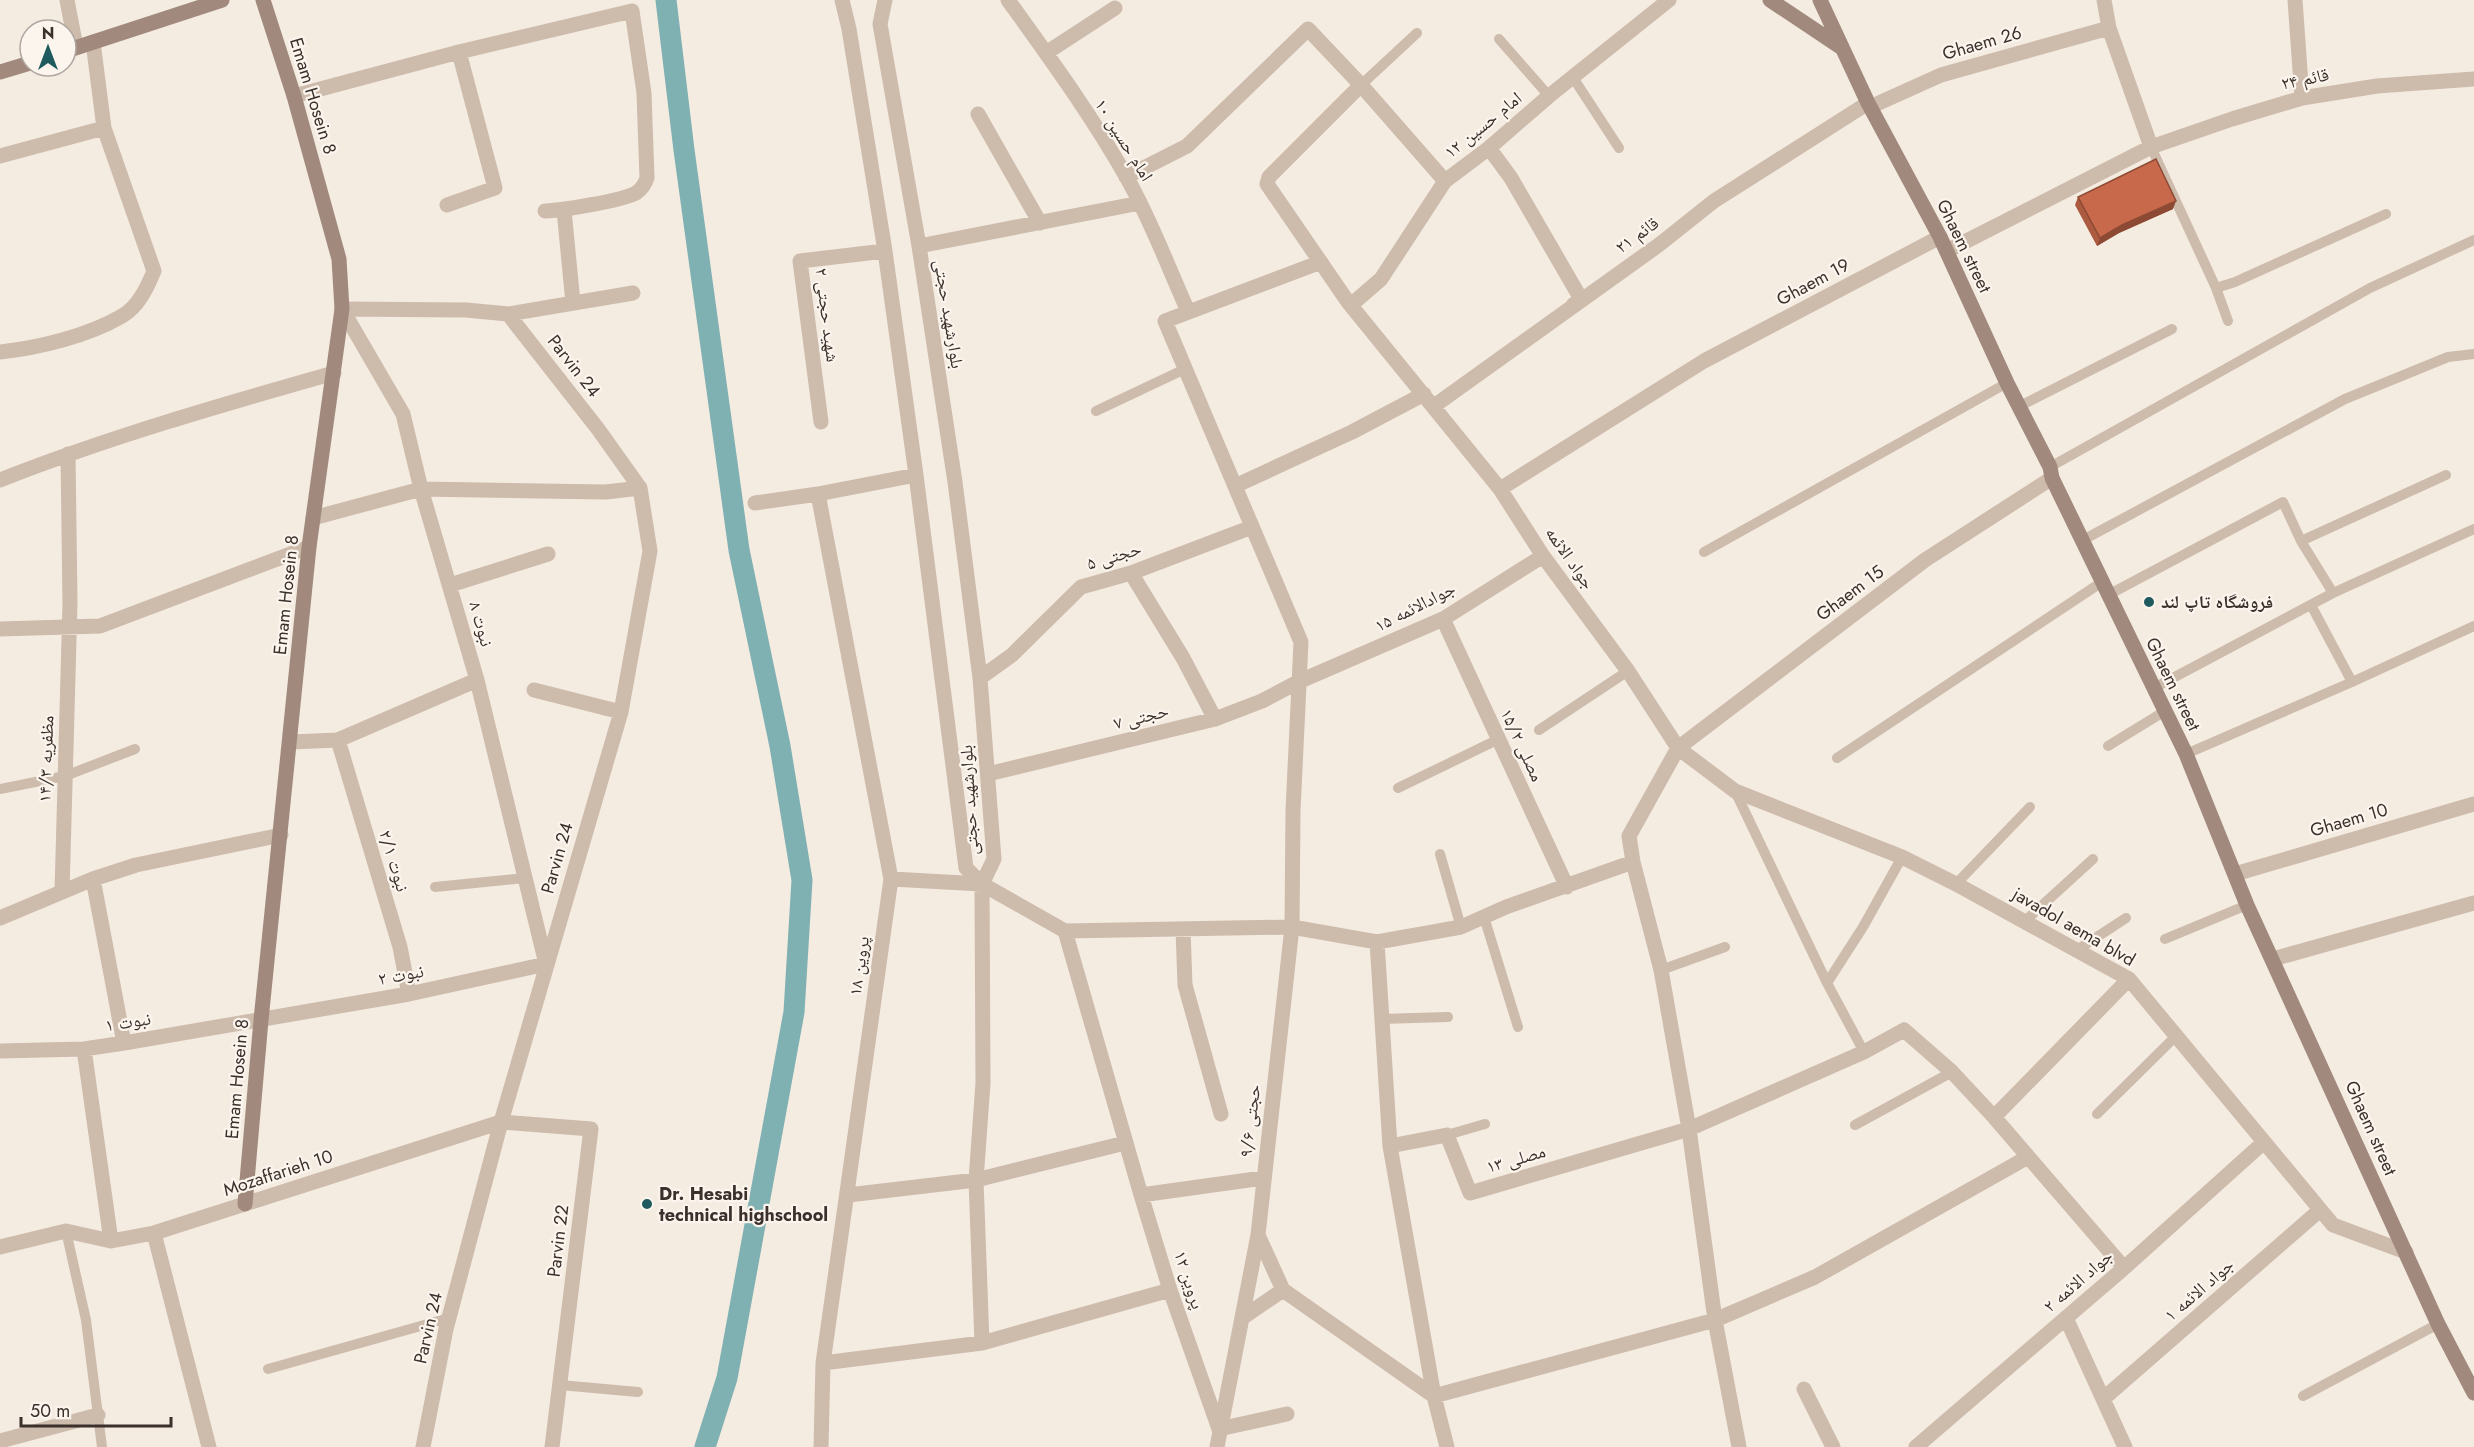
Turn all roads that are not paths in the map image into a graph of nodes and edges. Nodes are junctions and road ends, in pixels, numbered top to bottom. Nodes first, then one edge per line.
1 (67, 0) edge
2 (222, 0) edge
3 (263, 0) edge
4 (842, 0) edge
5 (885, 0) edge
6 (1008, 0) edge
7 (1669, 0) edge
8 (1770, 0) edge
9 (1820, 0) edge
10 (2104, 0) edge
11 (2295, 0) edge
12 (1115, 9) dead end
13 (68, 18) edge
14 (2109, 28) junction
15 (1417, 33) dead end
16 (1499, 39) dead end
17 (93, 42) junction
18 (78, 47) edge
19 (1843, 48) junction
20 (459, 52) junction
21 (1046, 53) junction
22 (18, 67) edge
23 (0, 72) edge
24 (1572, 76) junction
25 (2474, 79) edge
26 (1361, 85) junction
27 (294, 96) junction
28 (1549, 96) junction
29 (2302, 98) junction
30 (1869, 105) junction
31 (978, 114) dead end
32 (104, 128) junction
33 (2151, 147) junction
34 (1489, 148) junction
35 (1619, 148) dead end
36 (0, 156) edge
37 (1126, 177) junction
38 (1445, 181) junction
39 (1140, 203) junction
40 (447, 205) dead end
41 (564, 210) junction
42 (545, 211) dead end
43 (2386, 214) dead end
44 (1040, 223) junction
45 (1940, 237) junction
46 (2474, 240) edge
47 (919, 246) junction
48 (885, 250) junction
49 (1947, 251) junction
50 (1321, 262) junction
51 (2216, 288) junction
52 (633, 292) dead end
53 (1581, 299) junction
54 (573, 303) junction
55 (1351, 306) junction
56 (342, 309) junction
57 (1188, 311) junction
58 (508, 314) junction
59 (2228, 321) dead end
60 (2172, 329) dead end
61 (0, 352) edge
62 (2474, 354) edge
63 (1185, 369) junction
64 (334, 373) junction
65 (2007, 383) junction
66 (1424, 394) junction
67 (1434, 406) junction
68 (2018, 407) junction
69 (1096, 411) dead end
70 (821, 422) dead end
71 (68, 454) junction
72 (2051, 472) junction
73 (916, 475) junction
74 (2446, 475) dead end
75 (0, 480) edge
76 (1234, 486) junction
77 (640, 488) junction
78 (421, 489) junction
79 (1500, 489) junction
80 (818, 494) junction
81 (754, 503) dead end
82 (313, 518) junction
83 (1252, 527) junction
84 (2474, 529) edge
85 (2083, 540) junction
86 (2301, 541) junction
87 (309, 547) junction
88 (1704, 552) dead end
89 (548, 554) dead end
90 (1543, 556) junction
91 (1131, 573) junction
92 (450, 585) junction
93 (2106, 588) junction
94 (2333, 593) junction
95 (2311, 605) junction
96 (1443, 619) junction
97 (2474, 626) edge
98 (70, 628) junction
99 (0, 629) edge
100 (1629, 671) junction
101 (980, 678) junction
102 (477, 680) junction
103 (1298, 682) junction
104 (2352, 682) junction
105 (2154, 688) junction
106 (534, 690) dead end
107 (2165, 711) junction
108 (621, 712) junction
109 (1215, 719) junction
110 (1539, 730) dead end
111 (1498, 739) junction
112 (338, 740) junction
113 (291, 742) junction
114 (2109, 746) dead end
115 (1678, 748) junction
116 (135, 749) dead end
117 (2186, 754) junction
118 (1837, 758) dead end
119 (988, 774) junction
120 (65, 776) junction
121 (1398, 788) dead end
122 (0, 789) edge
123 (1735, 791) junction
124 (2474, 804) edge
125 (2030, 807) dead end
126 (281, 835) junction
127 (1440, 854) dead end
128 (1902, 856) junction
129 (2093, 859) dead end
130 (1633, 862) junction
131 (2235, 874) junction
132 (525, 878) junction
133 (93, 879) junction
134 (891, 879) junction
135 (982, 884) junction
136 (1956, 884) junction
137 (1567, 886) junction
138 (435, 887) dead end
139 (62, 892) junction
140 (2474, 903) edge
141 (2247, 904) junction
142 (1484, 917) junction
143 (0, 918) edge
144 (2126, 918) dead end
145 (2025, 921) junction
146 (1292, 927) junction
147 (1461, 927) junction
148 (1183, 929) junction
149 (1065, 931) junction
150 (2165, 939) dead end
151 (1377, 942) junction
152 (1725, 947) dead end
153 (2077, 950) junction
154 (2273, 959) junction
155 (546, 964) junction
156 (1661, 970) junction
157 (2129, 980) junction
158 (1827, 983) junction
159 (409, 994) junction
160 (1448, 1017) dead end
161 (1381, 1019) junction
162 (261, 1020) junction
163 (1518, 1027) dead end
164 (2176, 1036) junction
165 (124, 1043) junction
166 (84, 1049) junction
167 (0, 1051) edge
168 (1864, 1052) junction
169 (1952, 1072) junction
170 (1221, 1114) dead end
171 (2097, 1114) dead end
172 (1994, 1117) junction
173 (501, 1122) junction
174 (1485, 1124) dead end
175 (1855, 1125) dead end
176 (1689, 1129) junction
177 (1447, 1135) junction
178 (2264, 1142) junction
179 (1125, 1143) junction
180 (1390, 1146) junction
181 (2028, 1157) junction
182 (1263, 1178) junction
183 (976, 1180) junction
184 (848, 1195) junction
185 (1141, 1195) junction
186 (245, 1204) junction
187 (2320, 1210) junction
188 (66, 1231) junction
189 (154, 1233) junction
190 (1258, 1235) junction
191 (111, 1241) junction
192 (0, 1247) edge
193 (2406, 1252) junction
194 (2124, 1268) junction
195 (1170, 1290) junction
196 (1283, 1290) junction
197 (449, 1318) junction
198 (1242, 1318) junction
199 (2066, 1318) junction
200 (1715, 1320) junction
201 (2438, 1324) junction
202 (982, 1343) junction
203 (823, 1363) junction
204 (268, 1369) dead end
205 (560, 1385) junction
206 (1804, 1389) dead end
207 (638, 1392) dead end
208 (2474, 1393) edge
209 (1434, 1396) junction
210 (2303, 1396) dead end
211 (2103, 1399) junction
212 (1287, 1414) dead end
213 (98, 1415) junction
214 (1219, 1429) junction
215 (0, 1441) edge
216 (102, 1447) edge
217 (209, 1447) edge
218 (423, 1447) edge
219 (552, 1447) edge
220 (821, 1447) edge
221 (1217, 1447) edge
222 (1447, 1447) edge
223 (1739, 1447) edge
224 (1833, 1447) edge
225 (1916, 1447) edge
226 (2125, 1447) edge

1 - 13 street
2 - 17 street
3 - 27 street, Emam Hosein 8
4 - 48 street, بلوارشهید حجتی
5 - 47 street, بلوارشهید حجتی
6 - 21 street, ۱۰ امام حسین
7 - 24 street, امام حسین ۱۲
8 - 19 street
9 - 19 street, Ghaem street
10 - 14 street
11 - 29 street
12 - 21 street
14 - 30 street, Ghaem 26
14 - 33 street
15 - 26 lane
16 - 28 lane
17 - 18 street
17 - 32 street
19 - 30 street, Ghaem street
20 - 27 street
20 - 40 street
20 - 41 street
21 - 37 street, ۱۰ امام حسین
22 - 23 street
24 - 28 street, امام حسین ۱۲
24 - 35 lane
25 - 29 street, قائم ۲۴
26 - 37 street
26 - 38 street
26 - 50 street, جواد الائمه
27 - 56 street, Emam Hosein 8
28 - 34 street, امام حسین ۱۲
29 - 33 street, قائم ۲۴
30 - 45 street, Ghaem street
30 - 53 street, قائم ۲۱
31 - 44 street
32 - 36 street
32 - 61 street
33 - 49 street, قائم ۲۴
33 - 51 lane
34 - 38 street, امام حسین ۱۲
34 - 53 street
37 - 39 street, ۱۰ امام حسین
38 - 55 street, امام حسین ۱۲
39 - 44 street
39 - 57 street, ۱۰ امام حسین
41 - 42 street
41 - 54 street
43 - 51 lane
44 - 47 street
45 - 49 street, Ghaem street
45 - 79 street, Ghaem 19
46 - 72 lane
47 - 101 street, بلوارشهید حجتی
48 - 70 street, شهید حجتی ۲
48 - 73 street, بلوارشهید حجتی
49 - 65 street, Ghaem street
50 - 55 street, جواد الائمه
50 - 57 street
51 - 59 lane
52 - 54 street
53 - 67 street, قائم ۲۱
54 - 58 street
55 - 66 street, جواد الائمه
56 - 58 street
56 - 64 street, Emam Hosein 8
56 - 78 street, نبوت ۸
57 - 63 street, حجتی ۹/۶
58 - 77 street, Parvin 24
60 - 68 lane
62 - 85 lane
63 - 69 lane
63 - 76 street, حجتی ۹/۶
64 - 71 street
64 - 82 street, Emam Hosein 8
65 - 68 street, Ghaem street
65 - 88 lane
66 - 67 street, جواد الائمه
66 - 76 street
67 - 79 street, جواد الائمه
68 - 72 street, Ghaem street
71 - 75 street
71 - 98 street, مظفریه ۱۴/۳
72 - 85 street, Ghaem street
72 - 115 street, Ghaem 15
73 - 80 street
73 - 135 street, بلوارشهید حجتی
74 - 86 lane
76 - 83 street, حجتی ۹/۶
77 - 78 street
77 - 108 street, Parvin 24
78 - 82 street
78 - 92 street, نبوت ۸
79 - 90 street, جواد الائمه
80 - 81 street
80 - 134 street, پروین ۱۸
82 - 87 street, Emam Hosein 8
83 - 91 street, حجتی ۵
83 - 103 street, حجتی ۹/۶
84 - 94 lane
85 - 93 street, Ghaem street
86 - 93 lane
86 - 94 lane
87 - 98 street
87 - 113 street, Emam Hosein 8
89 - 92 street
90 - 96 street, جوادالائمه ۱۵
90 - 100 street, جواد الائمه
91 - 101 street, حجتی ۵
91 - 109 street
92 - 102 street, نبوت ۸
93 - 105 street, Ghaem street
93 - 118 lane
94 - 95 lane
95 - 104 lane
95 - 105 lane
96 - 103 street, جوادالائمه ۱۵
96 - 111 street, مصلی ۱۵/۲
97 - 104 lane
98 - 99 street
98 - 120 street, مظفریه ۱۴/۳
100 - 110 lane
100 - 115 street, جواد الائمه
101 - 119 street, بلوارشهید حجتی
102 - 112 street
102 - 132 street, نبوت ۸
103 - 109 street, حجتی ۷
103 - 146 street, حجتی ۹/۶
104 - 117 lane
105 - 107 street, Ghaem street
106 - 108 street
107 - 114 lane
107 - 117 street, Ghaem street
108 - 155 street, Parvin 24
109 - 119 street, حجتی ۷
111 - 121 lane
111 - 137 street, مصلی ۱۵/۲
112 - 113 street
112 - 159 street, نبوت ۲/۱
113 - 126 street, Emam Hosein 8
115 - 123 street, javadol aema blvd
115 - 130 street
116 - 120 lane
117 - 131 street, Ghaem street
119 - 135 street, بلوارشهید حجتی
120 - 122 lane
120 - 139 street, مظفریه ۱۴/۳
123 - 128 street, javadol aema blvd
123 - 158 lane
124 - 131 street, Ghaem 10
125 - 136 lane
126 - 133 street
126 - 162 street, Emam Hosein 8
127 - 147 lane
128 - 136 street, javadol aema blvd
128 - 158 lane
129 - 145 lane
130 - 137 street
130 - 156 street
131 - 141 street, Ghaem street
132 - 138 lane
132 - 155 street, نبوت ۸
133 - 139 street
133 - 165 street
134 - 135 street
134 - 184 street, پروین ۱۸
135 - 149 street
135 - 183 street
136 - 145 street, javadol aema blvd
137 - 142 street
139 - 143 street
140 - 154 street
141 - 150 lane
141 - 154 street, Ghaem street
142 - 147 street
142 - 163 lane
144 - 153 lane
145 - 153 street, javadol aema blvd
146 - 148 street
146 - 151 street
146 - 182 street, حجتی ۹/۶
147 - 151 street
148 - 149 street
148 - 170 street
149 - 179 street, پروین ۱۲
151 - 161 street
152 - 156 lane
153 - 157 street, javadol aema blvd
154 - 193 street, Ghaem street
155 - 159 street, نبوت ۲
155 - 173 street, Parvin 24
156 - 176 street
157 - 164 street, javadol aema blvd
157 - 172 street
158 - 168 lane
159 - 162 street, نبوت ۲
160 - 161 lane
161 - 180 street
162 - 165 street, نبوت ۱
162 - 186 street, Emam Hosein 8
164 - 171 lane
164 - 178 street, javadol aema blvd
165 - 166 street, نبوت ۱
166 - 167 street, نبوت ۱
166 - 191 street
168 - 169 street
168 - 176 street
169 - 172 street
169 - 175 lane
172 - 181 street
173 - 186 street, Mozaffarieh 10
173 - 197 street, Parvin 24
173 - 205 street, Parvin 22
174 - 177 lane
176 - 177 street, مصلی ۱۳
176 - 200 street
177 - 180 street
178 - 187 street, javadol aema blvd
178 - 194 street, جواد الائمه ۲
179 - 183 street
179 - 185 street, پروین ۱۲
180 - 209 street
181 - 194 street
181 - 200 street
182 - 185 street
182 - 190 street, حجتی ۹/۶
183 - 184 street
183 - 202 street
184 - 203 street, پروین ۱۸
185 - 195 street, پروین ۱۲
186 - 189 street, Mozaffarieh 10
187 - 193 street, javadol aema blvd
187 - 211 street, جواد الائمه ۱
188 - 191 street, Mozaffarieh 10
188 - 192 street
188 - 213 lane
189 - 191 street, Mozaffarieh 10
189 - 217 street
190 - 196 street
190 - 198 street, حجتی ۹/۶
193 - 201 street, Ghaem street
194 - 199 street, جواد الائمه ۲
195 - 202 street
195 - 214 street, پروین ۱۲
196 - 198 street
196 - 209 street
197 - 204 lane
197 - 218 street, Parvin 24
198 - 214 street, حجتی ۹/۶
199 - 211 street
199 - 225 street, جواد الائمه ۲
200 - 209 street
200 - 223 street
201 - 208 street, Ghaem street
201 - 210 lane
202 - 203 street
203 - 220 street, پروین ۱۸
205 - 207 lane
205 - 219 street, Parvin 22
206 - 224 street
209 - 222 street
211 - 226 street
212 - 214 street
213 - 215 street
213 - 216 lane
214 - 221 street, حجتی ۹/۶

